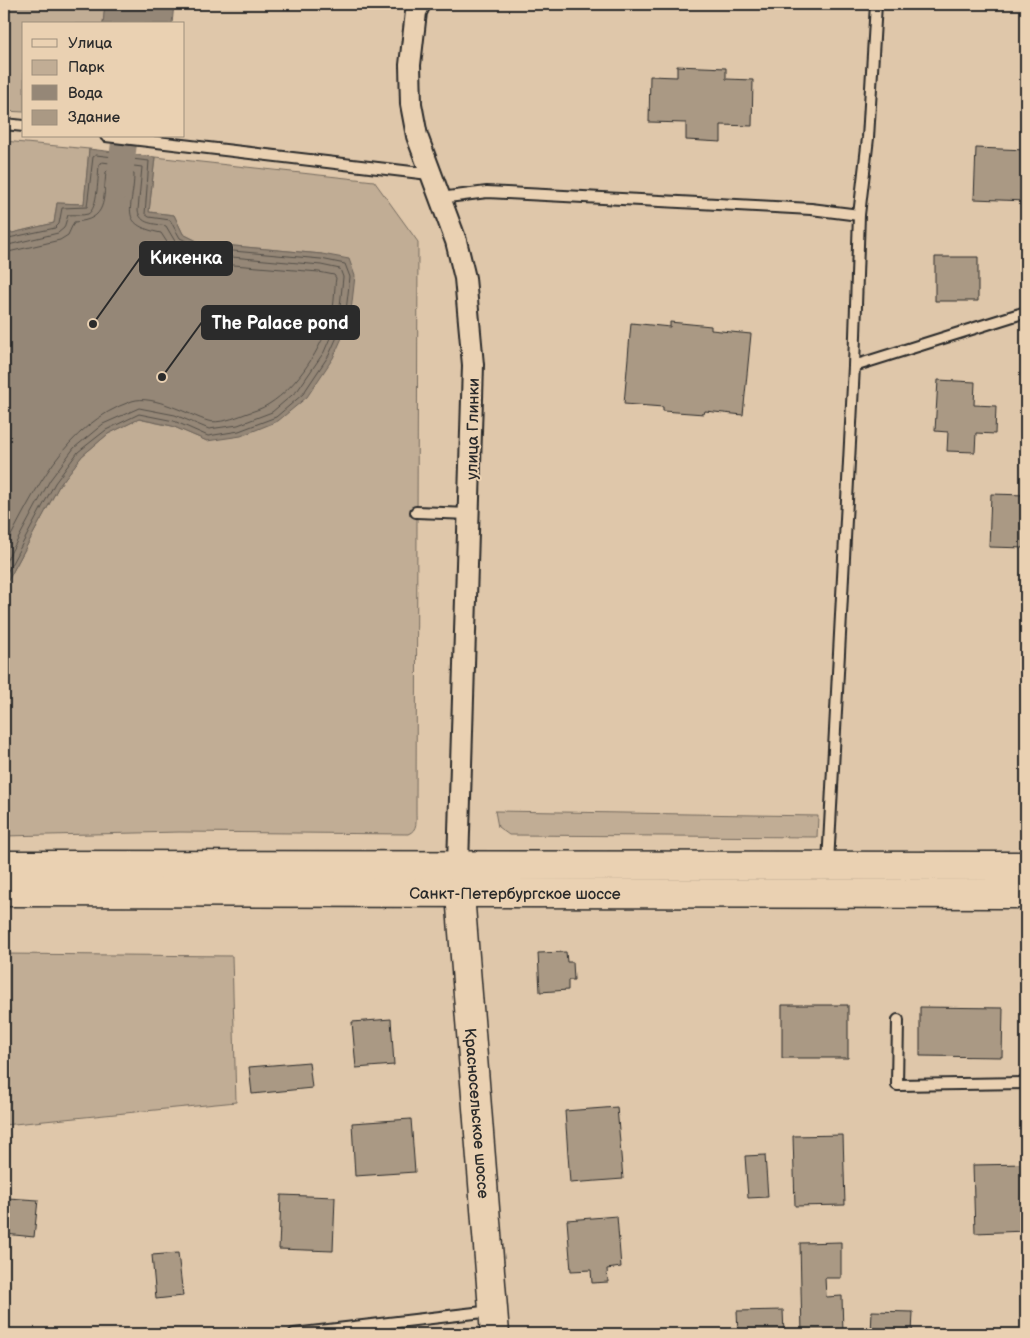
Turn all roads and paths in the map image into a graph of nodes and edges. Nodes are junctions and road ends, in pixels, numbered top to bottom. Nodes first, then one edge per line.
1 (876, 4) edge
2 (418, 6) edge
3 (4, 124) edge
4 (22, 126) edge
5 (121, 138) edge
6 (430, 174) junction
7 (440, 198) junction
8 (859, 215) junction
9 (1026, 312) edge
10 (854, 366) junction
11 (416, 512) dead end
12 (470, 514) junction
13 (4, 864) edge
14 (458, 865) junction
15 (828, 866) junction
16 (1026, 866) edge
17 (4, 892) edge
18 (460, 893) junction
19 (1026, 894) edge
20 (898, 1020) dead end
21 (1026, 1083) edge
22 (494, 1322) edge
23 (294, 1334) edge

1 - 8 lane
2 - 6 street, улица Глинки
3 - 4 lane
5 - 6 lane
6 - 7 street, улица Глинки
7 - 8 lane
7 - 12 street, улица Глинки
8 - 10 lane
9 - 10 lane
10 - 15 lane
11 - 12 lane
12 - 14 street, улица Глинки
13 - 14 main road, Санкт-Петербургское шоссе
14 - 15 main road, Санкт-Петербургское шоссе
14 - 18 main road, Красносельское шоссе
15 - 16 main road, Санкт-Петербургское шоссе
17 - 18 main road, Санкт-Петербургское шоссе
18 - 19 main road, Санкт-Петербургское шоссе
18 - 22 main road, Красносельское шоссе
20 - 21 lane
22 - 23 lane

